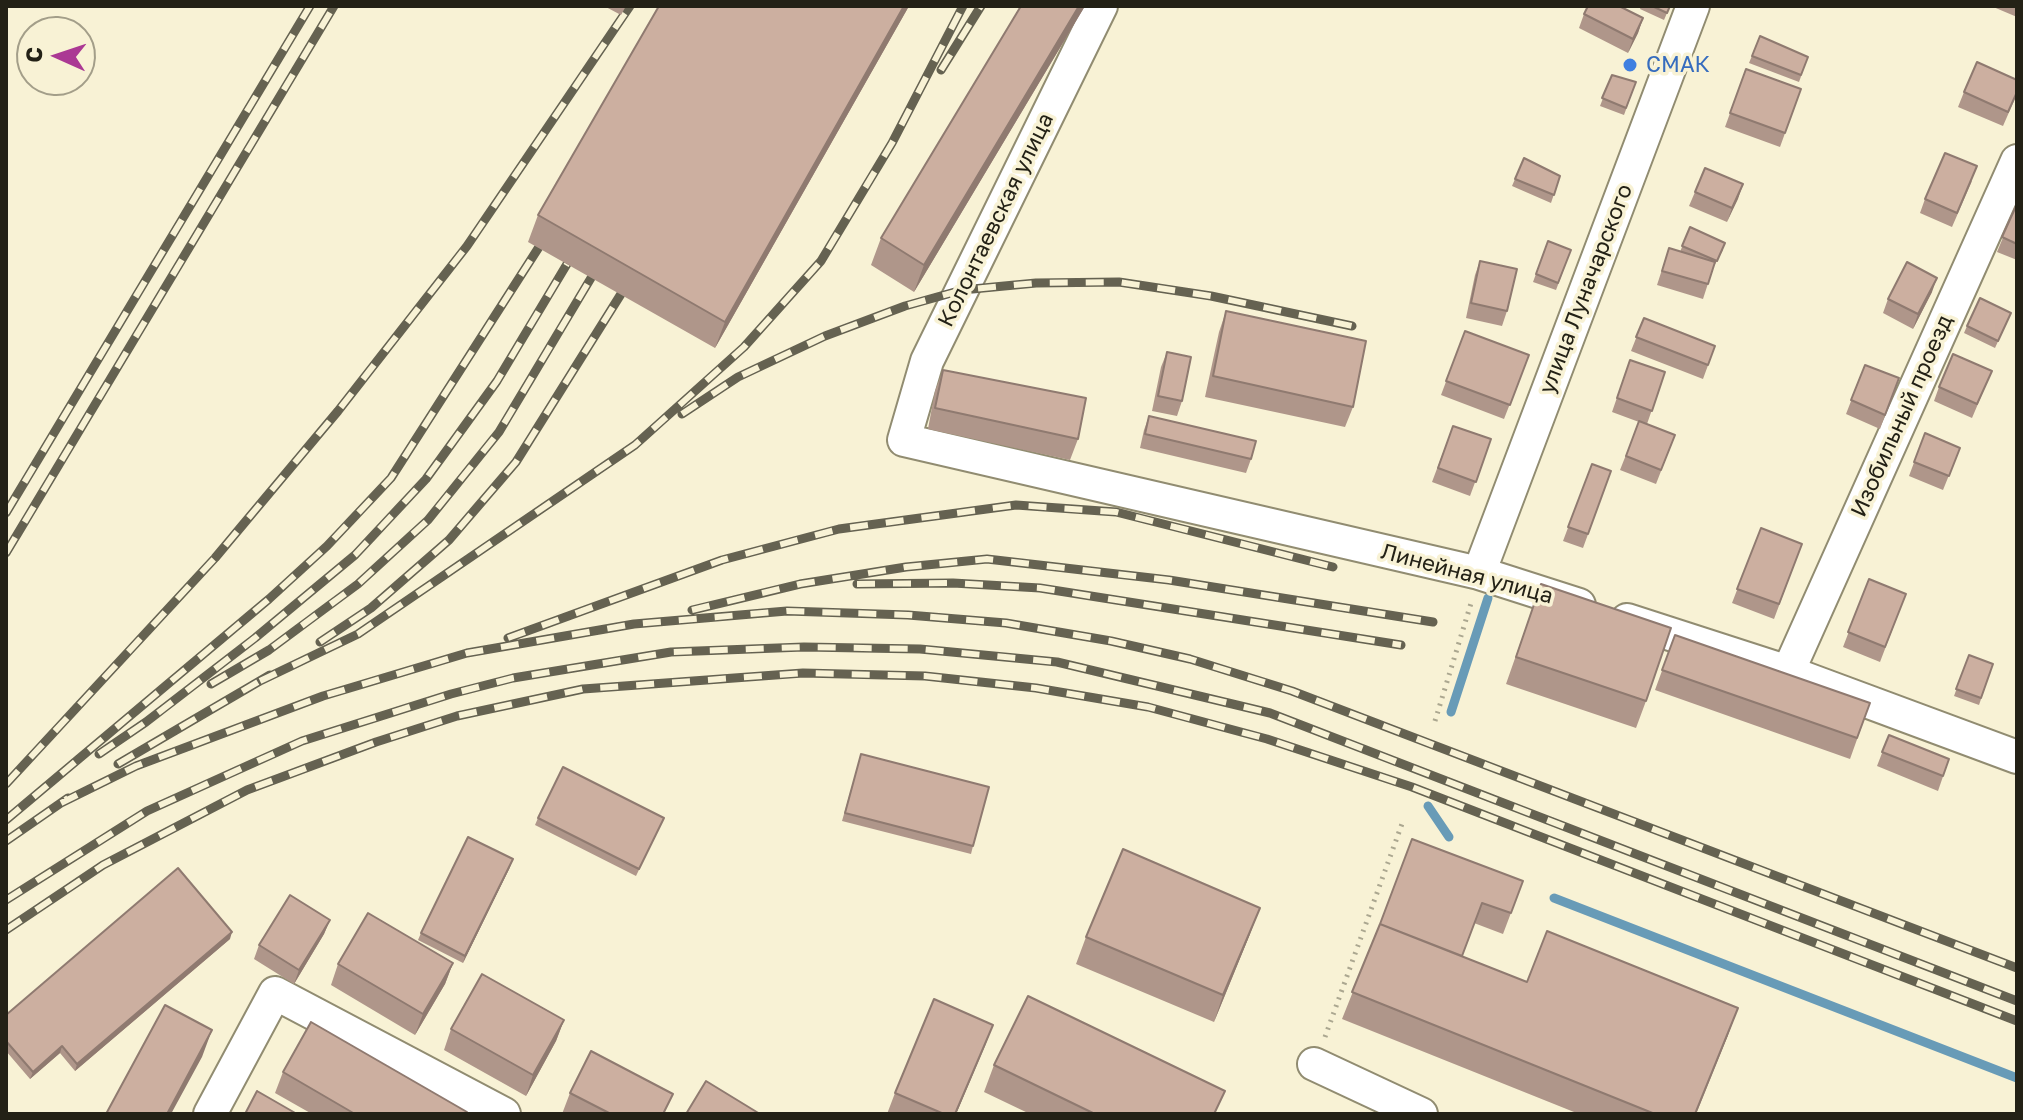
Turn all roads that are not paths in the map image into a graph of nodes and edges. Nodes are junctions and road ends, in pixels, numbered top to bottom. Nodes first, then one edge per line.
1 (1101, 6) edge
2 (1693, 6) edge
3 (2017, 161) edge
4 (904, 440) joint
5 (1479, 573) junction
6 (1788, 672) junction
7 (2017, 757) edge
8 (1314, 1064) road end
9 (210, 1114) edge
10 (504, 1114) edge
11 (1421, 1114) edge

1 - 4 street, Колонтаевская улица
2 - 5 street, улица Луначарского
3 - 6 street, Изобильный проезд
4 - 5 street, Линейная улица
5 - 6 street, Линейная улица
6 - 7 street, Линейная улица
8 - 11 street
9 - 10 street

